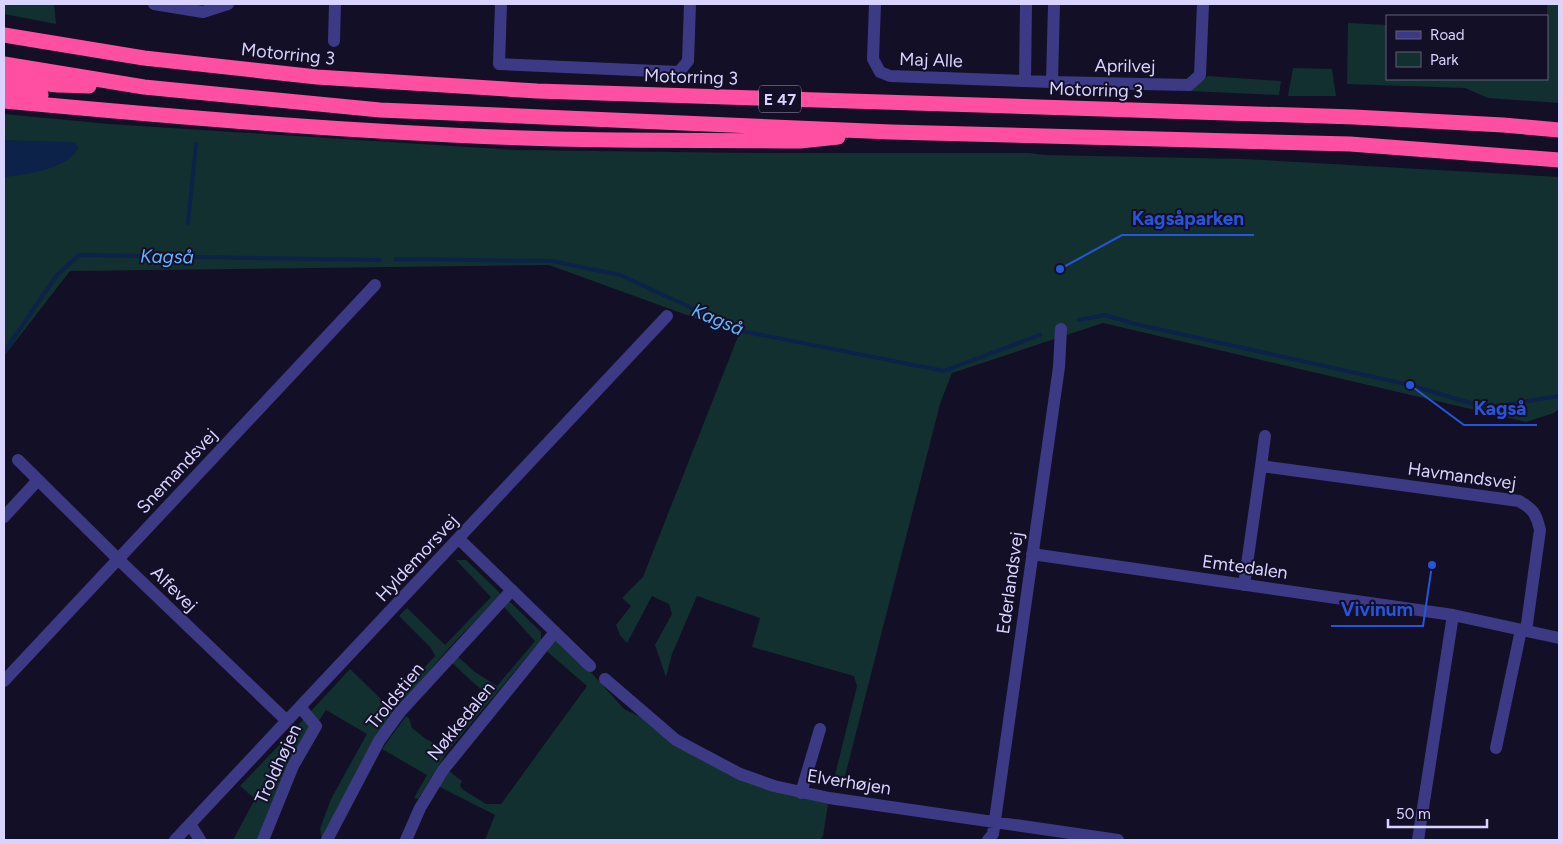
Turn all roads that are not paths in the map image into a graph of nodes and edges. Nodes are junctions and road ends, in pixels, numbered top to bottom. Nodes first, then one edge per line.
1 (154, 4) edge
2 (228, 4) edge
3 (335, 4) edge
4 (501, 4) edge
5 (690, 4) edge
6 (875, 4) edge
7 (1026, 4) edge
8 (1054, 4) edge
9 (1202, 4) edge
10 (4, 35) edge
11 (334, 41) dead end
12 (4, 64) edge
13 (4, 79) edge
14 (1024, 81) junction
15 (1052, 82) junction
16 (144, 87) junction
17 (4, 89) edge
18 (4, 101) edge
19 (159, 115) junction
20 (1559, 130) edge
21 (891, 132) junction
22 (1559, 160) edge
23 (375, 285) dead end
24 (667, 316) dead end
25 (1061, 329) dead end
26 (1265, 436) dead end
27 (18, 460) dead end
28 (1261, 466) junction
29 (38, 480) junction
30 (4, 517) edge
31 (459, 539) junction
32 (1032, 554) junction
33 (118, 559) junction
34 (1244, 585) junction
35 (512, 590) junction
36 (1453, 615) junction
37 (1523, 630) junction
38 (556, 632) junction
39 (1559, 638) edge
40 (590, 666) dead end
41 (605, 679) dead end
42 (4, 681) edge
43 (300, 707) junction
44 (287, 721) junction
45 (820, 730) dead end
46 (1496, 748) dead end
47 (801, 793) junction
48 (995, 821) junction
49 (190, 824) junction
50 (175, 840) edge
51 (200, 840) edge
52 (263, 840) edge
53 (328, 840) edge
54 (406, 840) edge
55 (988, 840) edge
56 (1118, 840) edge
57 (1418, 840) edge

1 - 2 street
3 - 11 street
4 - 5 street
6 - 14 street, Maj Alle
7 - 14 street
8 - 15 street
9 - 15 street, Aprilvej
10 - 20 highway, Motorring 3 / E 47
12 - 16 highway, E 47
13 - 16 highway
14 - 15 street, Maj Alle
16 - 21 highway, E 47
17 - 19 highway
18 - 19 highway
19 - 21 highway
21 - 22 highway, E 47
23 - 33 street, Snemandsvej
24 - 31 street, Hyldemorsvej
25 - 32 street, Ederlandsvej
26 - 28 street
27 - 29 street, Alfevej
28 - 34 street
28 - 37 street, Havmandsvej
29 - 30 street
29 - 33 street, Alfevej
31 - 35 street
31 - 43 street, Hyldemorsvej
32 - 34 street, Emtedalen
32 - 48 street, Ederlandsvej
33 - 42 street, Snemandsvej
33 - 44 street, Alfevej
34 - 36 street, Emtedalen
35 - 38 street
35 - 53 street, Troldstien
36 - 37 street, Emtedalen
36 - 57 street
37 - 39 street, Emtedalen
37 - 46 street, Havmandsvej
38 - 40 street
38 - 54 street, Nøkkedalen
41 - 47 street, Elverhøjen
43 - 44 street, Hyldemorsvej
43 - 52 street, Troldhøjen
44 - 49 street, Hyldemorsvej
45 - 47 street
47 - 48 street, Elverhøjen
48 - 55 street, Ederlandsvej
48 - 56 street, Elverhøjen
49 - 50 street, Hyldemorsvej
49 - 51 street

